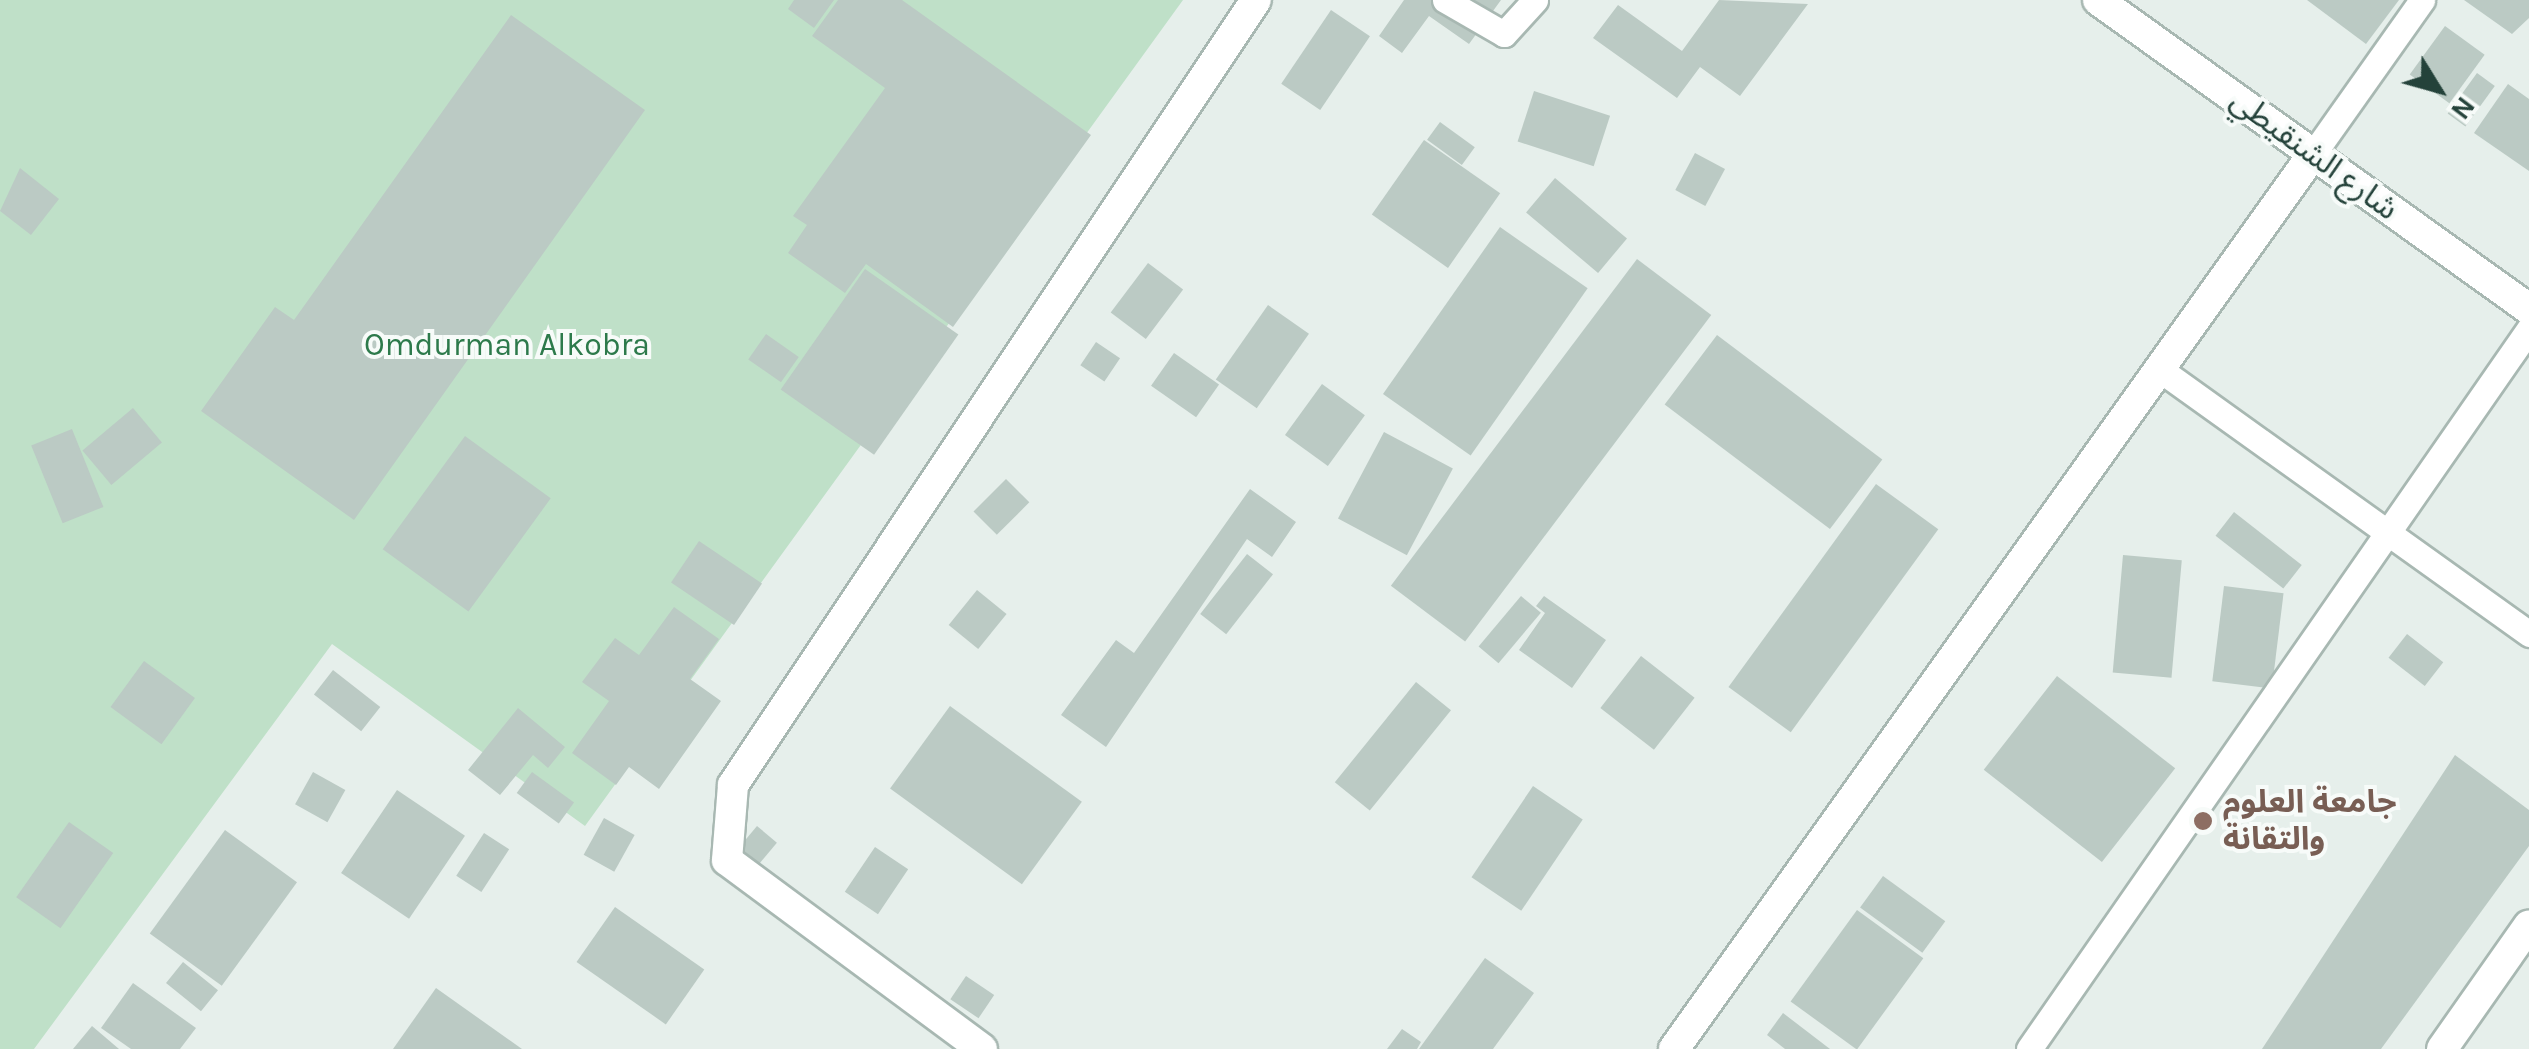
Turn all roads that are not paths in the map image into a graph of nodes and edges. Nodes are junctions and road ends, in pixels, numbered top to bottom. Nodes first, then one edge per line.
1 (1256, 0) edge
2 (1445, 0) edge
3 (1535, 0) edge
4 (2098, 0) edge
5 (2422, 0) edge
6 (2313, 154) junction
7 (2529, 310) edge
8 (2529, 329) edge
9 (2162, 370) junction
10 (2381, 531) junction
11 (2529, 634) edge
12 (2529, 924) edge
13 (982, 1049) edge
14 (1674, 1049) edge
15 (2029, 1049) edge
16 (2442, 1049) edge

1 - 13 street
2 - 3 lane
4 - 6 street, شارع الشنقيطي
5 - 6 lane
6 - 7 street, شارع الشنقيطي
6 - 9 street
8 - 10 lane
9 - 10 lane
9 - 14 street
10 - 11 lane
10 - 15 lane
12 - 16 street

